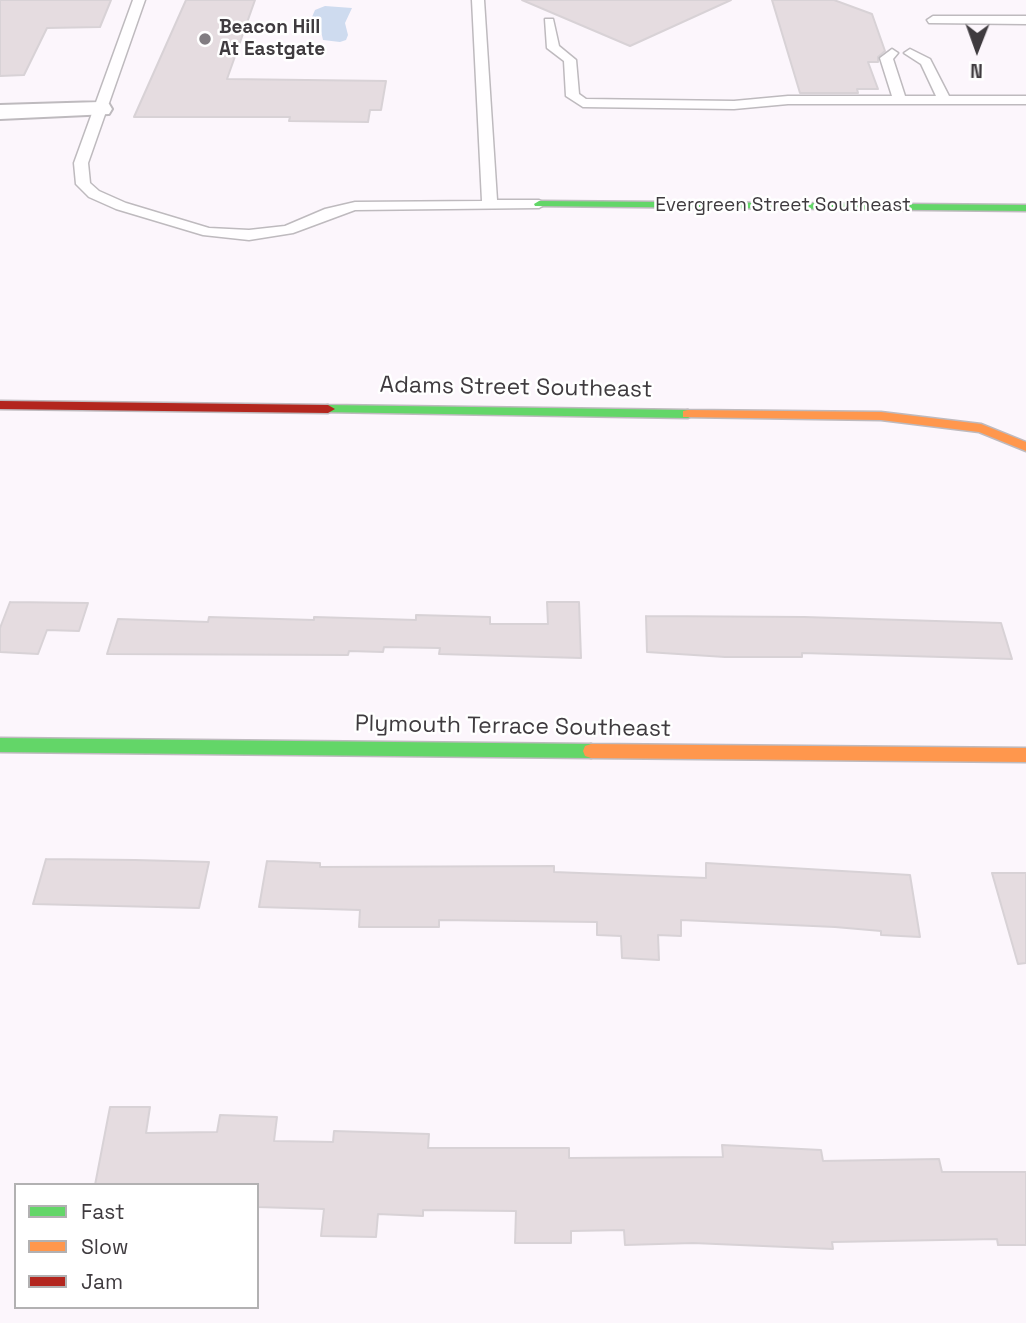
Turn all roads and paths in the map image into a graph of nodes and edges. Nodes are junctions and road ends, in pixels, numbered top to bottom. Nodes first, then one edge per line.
1 (139, 0) edge
2 (478, 0) edge
3 (933, 19) dead end
4 (1026, 20) edge
5 (549, 22) dead end
6 (892, 53) dead end
7 (910, 53) dead end
8 (900, 100) junction
9 (944, 100) junction
10 (1026, 100) edge
11 (100, 109) junction
12 (0, 113) edge
13 (540, 204) joint
14 (490, 205) junction
15 (1026, 208) edge
16 (0, 405) edge
17 (1026, 447) edge
18 (0, 745) edge
19 (1026, 755) edge

1 - 11 lane
2 - 14 lane
3 - 4 lane
5 - 8 lane
6 - 8 lane
7 - 9 lane
8 - 9 lane
9 - 10 lane
11 - 12 street
11 - 14 lane
13 - 14 lane
13 - 15 street, Evergreen Street Southeast
16 - 17 street, Adams Street Southeast
18 - 19 street, Plymouth Terrace Southeast

